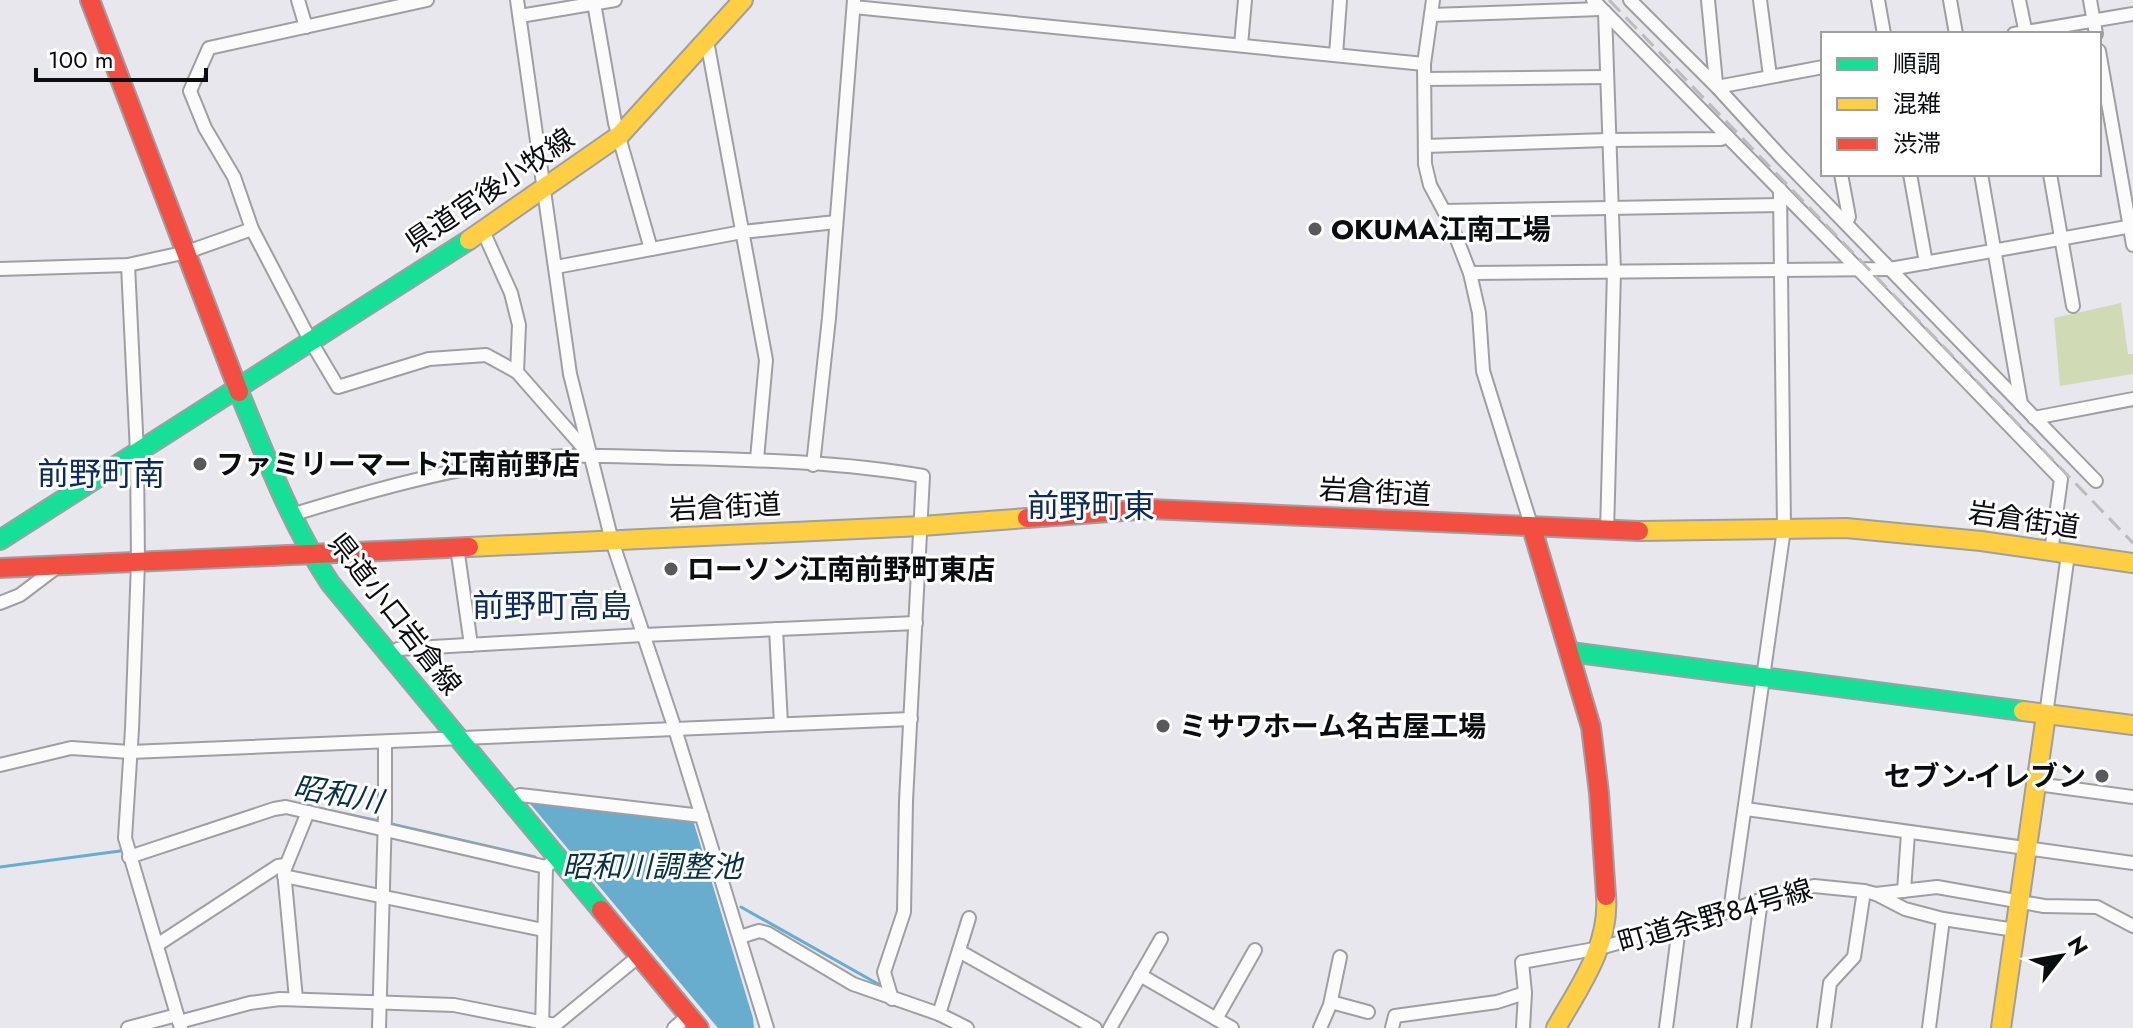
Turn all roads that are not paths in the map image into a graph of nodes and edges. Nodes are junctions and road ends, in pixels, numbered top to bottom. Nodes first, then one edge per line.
1 (90, 0) edge
2 (298, 0) edge
3 (427, 0) edge
4 (517, 0) edge
5 (615, 0) edge
6 (743, 0) edge
7 (1245, 0) edge
8 (1340, 0) edge
9 (1433, 0) edge
10 (1631, 0) edge
11 (1708, 0) edge
12 (1760, 0) edge
13 (1878, 0) edge
14 (1950, 0) edge
15 (2019, 0) edge
16 (2090, 0) edge
17 (594, 3) junction
18 (854, 4) edge
19 (1600, 7) edge
20 (2133, 14) edge
21 (1431, 15) junction
22 (520, 16) junction
23 (2093, 20) junction
24 (306, 27) junction
25 (1884, 32) edge
26 (1956, 32) edge
27 (2021, 32) edge
28 (2027, 32) edge
29 (2096, 32) edge
30 (707, 41) junction
31 (1241, 45) junction
32 (1336, 55) junction
33 (2101, 62) edge
34 (1424, 64) junction
35 (1821, 67) edge
36 (1770, 76) junction
37 (1606, 77) junction
38 (1425, 79) junction
39 (1717, 87) junction
40 (620, 135) junction
41 (1727, 136) junction
42 (1607, 140) junction
43 (1425, 146) junction
44 (1841, 176) edge
45 (1910, 176) edge
46 (1981, 176) edge
47 (2050, 176) edge
48 (1780, 189) junction
49 (545, 190) junction
50 (1780, 205) junction
51 (1611, 207) junction
52 (1444, 211) junction
53 (836, 222) junction
54 (1846, 223) junction
55 (2131, 226) edge
56 (252, 229) junction
57 (483, 231) junction
58 (742, 232) junction
59 (2063, 239) junction
60 (2133, 245) edge
61 (651, 249) junction
62 (1994, 250) junction
63 (187, 252) junction
64 (1926, 263) junction
65 (128, 265) junction
66 (556, 267) junction
67 (0, 269) edge
68 (1890, 269) junction
69 (1859, 270) junction
70 (1781, 271) junction
71 (1614, 272) junction
72 (1470, 273) junction
73 (2073, 306) dead end
74 (310, 340) junction
75 (517, 372) junction
76 (237, 388) junction
77 (2133, 399) edge
78 (2021, 404) junction
79 (2034, 418) junction
80 (137, 453) junction
81 (590, 456) junction
82 (757, 459) junction
83 (813, 465) junction
84 (2096, 481) dead end
85 (291, 515) junction
86 (922, 526) junction
87 (1532, 528) junction
88 (1784, 529) junction
89 (1607, 532) junction
90 (0, 540) edge
91 (612, 541) junction
92 (457, 547) junction
93 (2060, 553) junction
94 (311, 554) junction
95 (138, 562) junction
96 (2133, 563) edge
97 (60, 565) junction
98 (0, 568) edge
99 (0, 603) edge
100 (916, 623) junction
101 (776, 629) junction
102 (643, 635) junction
103 (471, 645) junction
104 (1570, 652) junction
105 (389, 655) junction
106 (1764, 676) junction
107 (2046, 715) junction
108 (911, 719) junction
109 (781, 724) junction
110 (2133, 725) edge
111 (675, 729) junction
112 (457, 738) junction
113 (385, 742) junction
114 (130, 752) junction
115 (0, 765) edge
116 (2037, 784) junction
117 (2133, 797) edge
118 (510, 801) junction
119 (1746, 809) junction
120 (308, 812) junction
121 (702, 816) junction
122 (385, 829) junction
123 (1908, 833) junction
124 (2027, 849) junction
125 (129, 857) junction
126 (552, 863) junction
127 (2133, 863) edge
128 (284, 871) junction
129 (1904, 891) junction
130 (1870, 892) junction
131 (383, 897) junction
132 (1761, 900) junction
133 (2019, 904) junction
134 (1730, 911) junction
135 (969, 918) dead end
136 (1943, 919) junction
137 (2133, 926) edge
138 (1679, 927) junction
139 (543, 930) junction
140 (2015, 930) junction
141 (740, 937) junction
142 (1161, 939) dead end
143 (157, 945) junction
144 (1601, 945) junction
145 (1255, 950) dead end
146 (959, 951) junction
147 (639, 956) junction
148 (1340, 957) dead end
149 (1140, 975) junction
150 (1525, 993) junction
151 (296, 999) junction
152 (892, 999) junction
153 (380, 1002) junction
154 (1331, 1002) junction
155 (1368, 1012) dead end
156 (939, 1014) junction
157 (1216, 1019) junction
158 (179, 1022) edge
159 (694, 1022) edge
160 (542, 1025) edge
161 (128, 1028) edge
162 (379, 1028) edge
163 (674, 1028) edge
164 (767, 1028) edge
165 (967, 1028) edge
166 (1095, 1028) edge
167 (1110, 1028) edge
168 (1232, 1028) edge
169 (1320, 1028) edge
170 (1392, 1028) edge
171 (1523, 1028) edge
172 (1556, 1028) edge
173 (1666, 1028) edge
174 (1744, 1028) edge
175 (1824, 1028) edge
176 (1929, 1028) edge
177 (2001, 1028) edge

1 - 63 street, 県道小口岩倉線
2 - 24 street
3 - 24 street
4 - 22 street
5 - 17 street
6 - 30 street, 県道宮後小牧線
7 - 31 street
8 - 32 street
9 - 21 street
10 - 39 street
11 - 39 street
12 - 36 street
13 - 25 street
14 - 26 street
15 - 27 street
16 - 23 street
17 - 22 street
17 - 40 street
18 - 31 street
18 - 53 street
19 - 21 street
19 - 37 street
19 - 41 street
20 - 23 street
21 - 34 street
22 - 49 street
23 - 28 street
23 - 29 street
24 - 56 street
30 - 40 street, 県道宮後小牧線
30 - 58 street
31 - 32 street
32 - 34 street
33 - 55 street
34 - 38 street
35 - 36 street
36 - 39 street
37 - 38 street
37 - 42 street
38 - 43 street
39 - 54 street
40 - 49 street, 県道宮後小牧線
40 - 61 street
41 - 42 street
41 - 48 street
42 - 43 street
42 - 51 street
43 - 52 street
44 - 54 street
45 - 64 street
46 - 62 street
47 - 59 street
48 - 50 street
48 - 69 street
49 - 57 street, 県道宮後小牧線
49 - 66 street
50 - 51 street
50 - 70 street
51 - 52 street
51 - 71 street
52 - 72 street
53 - 58 street
53 - 83 street
54 - 68 street
55 - 59 street
55 - 60 street
56 - 63 street
56 - 74 street
57 - 74 street, 県道宮後小牧線
57 - 75 street
58 - 61 street
58 - 82 street
59 - 62 street
59 - 73 street
61 - 66 street
62 - 64 street
62 - 78 street
63 - 65 street
63 - 76 street, 県道小口岩倉線
64 - 68 street
65 - 67 street
65 - 80 street
66 - 81 street
68 - 69 street
68 - 78 street
69 - 70 street
69 - 93 street
70 - 71 street
70 - 88 street
71 - 72 street
71 - 89 street
72 - 87 street
74 - 75 street
74 - 76 street, 県道宮後小牧線
75 - 81 street
76 - 80 street
76 - 85 street, 県道小口岩倉線
77 - 79 street
78 - 79 street
79 - 84 street
80 - 90 street
80 - 95 street
81 - 82 street
81 - 85 street
81 - 91 street
82 - 83 street
83 - 86 street
85 - 94 street, 県道小口岩倉線
86 - 87 street, 岩倉街道
86 - 91 street, 岩倉街道
86 - 100 street
87 - 89 street, 岩倉街道
87 - 104 street
88 - 89 street, 岩倉街道
88 - 93 street, 岩倉街道
88 - 106 street
91 - 92 street, 岩倉街道
91 - 102 street
92 - 94 street, 岩倉街道
92 - 103 street
93 - 96 street, 岩倉街道
93 - 107 street
94 - 95 street, 岩倉街道
94 - 105 street, 県道小口岩倉線
95 - 97 street, 岩倉街道
95 - 114 street
97 - 98 street, 岩倉街道
97 - 99 street
100 - 101 street
100 - 108 street
101 - 102 street
101 - 109 street
102 - 103 street
102 - 111 street
103 - 105 street
104 - 106 street
104 - 144 street
105 - 112 street, 県道小口岩倉線
106 - 107 street
106 - 119 street
107 - 110 street
107 - 116 street
108 - 109 street
108 - 152 street
109 - 111 street
111 - 112 street
111 - 121 street
112 - 113 street
112 - 118 street, 県道小口岩倉線
113 - 114 street
113 - 122 street
114 - 115 street
114 - 125 street
116 - 117 street
116 - 124 street
118 - 121 street
118 - 126 street, 県道小口岩倉線
119 - 123 street
119 - 134 street
120 - 122 street
120 - 125 street
120 - 128 street
121 - 141 street
122 - 126 street
122 - 131 street
123 - 124 street
123 - 129 street
124 - 127 street
124 - 133 street
125 - 143 street
126 - 139 street
126 - 147 street, 県道小口岩倉線
128 - 131 street
128 - 143 street
128 - 151 street
129 - 130 street
129 - 133 street
130 - 132 street, 町道余野８４号線
130 - 136 street, 町道余野８４号線
130 - 175 street
131 - 139 street
131 - 153 street
132 - 134 street, 町道余野８４号線
132 - 174 street
133 - 137 street
133 - 140 street
134 - 138 street, 町道余野８４号線
135 - 146 street
136 - 140 street, 町道余野８４号線
136 - 176 street
138 - 144 street, 町道余野８４号線
138 - 173 street
139 - 160 street
140 - 177 street
141 - 152 street
141 - 164 street
142 - 149 street
143 - 158 street
144 - 150 street, 町道余野８４号線
144 - 172 street
145 - 157 street
146 - 156 street
146 - 166 street
147 - 159 street, 県道小口岩倉線
147 - 160 street
148 - 154 street
149 - 157 street
149 - 167 street
150 - 170 street
150 - 171 street
151 - 153 street
151 - 158 street
152 - 156 street
153 - 160 street
153 - 162 street
154 - 155 street
154 - 169 street
156 - 165 street
157 - 168 street
158 - 161 street
159 - 163 street

